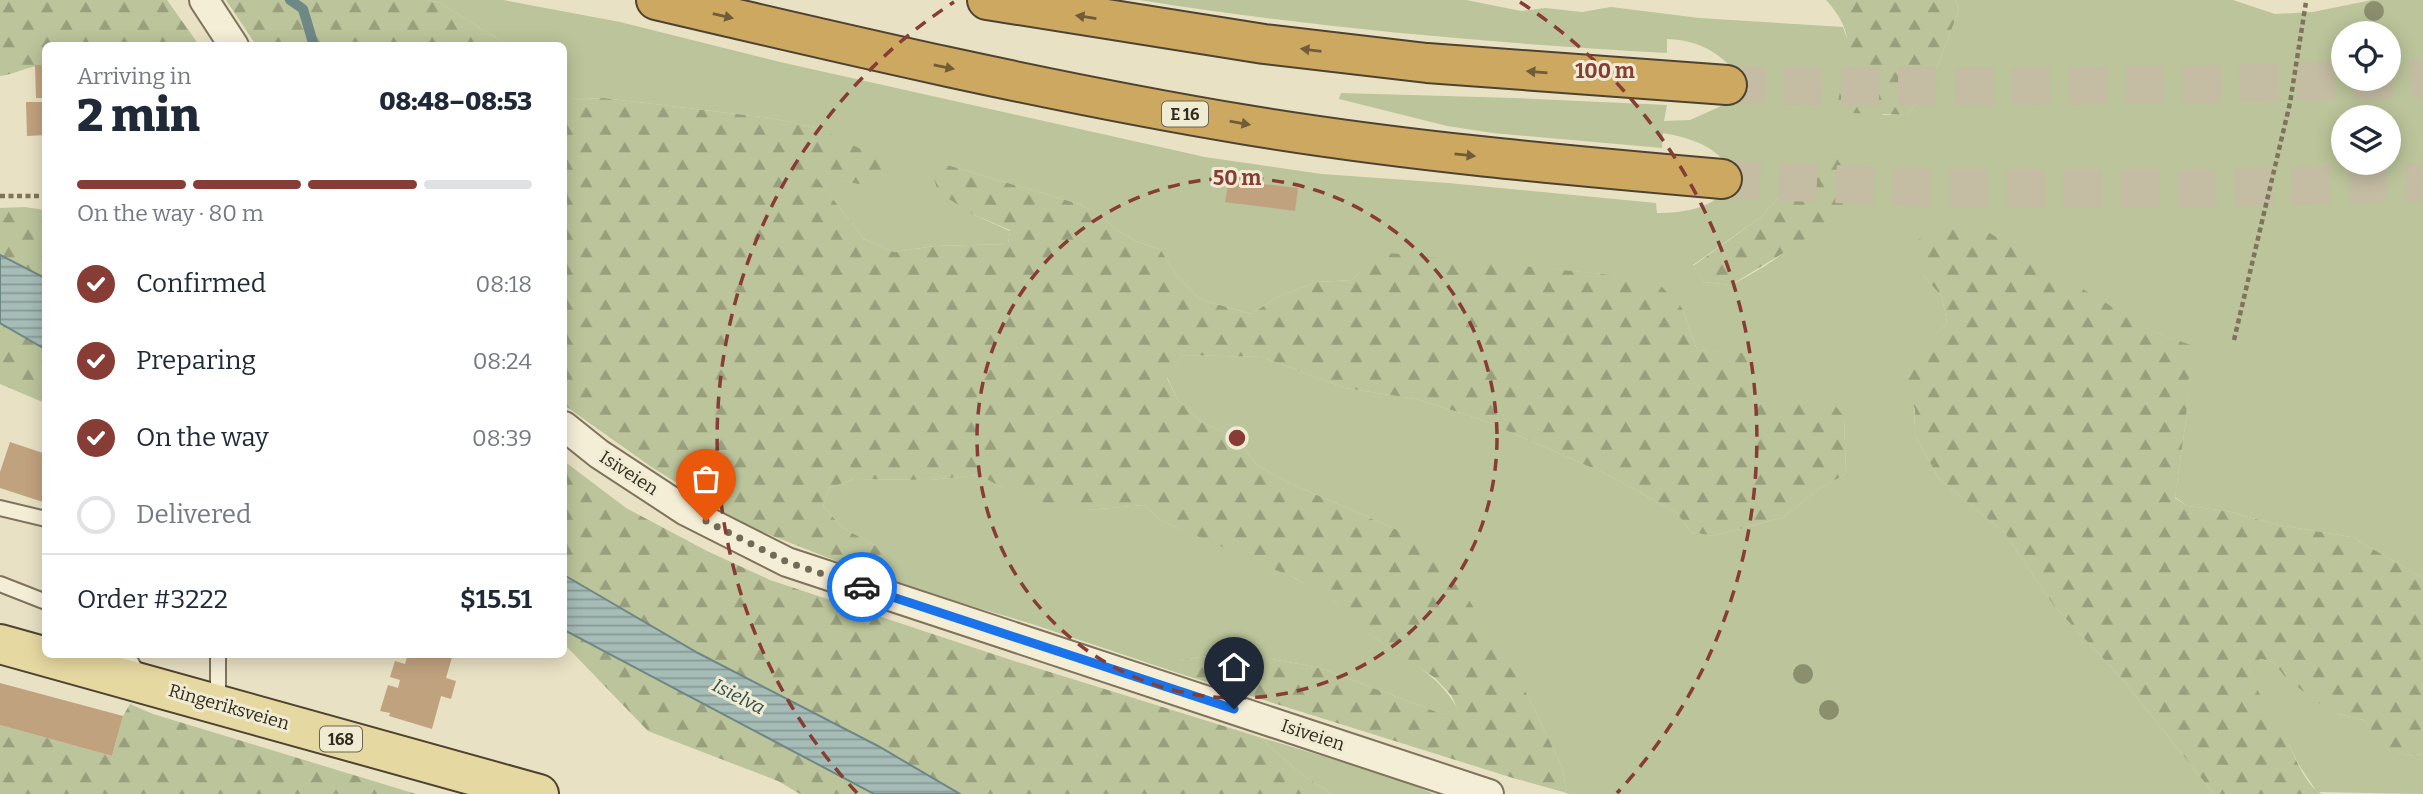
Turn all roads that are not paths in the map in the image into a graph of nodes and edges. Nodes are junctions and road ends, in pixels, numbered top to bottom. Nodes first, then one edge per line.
1 (204, 0) edge
2 (656, 0) edge
3 (987, 0) edge
4 (231, 42) edge
5 (1727, 85) tunnel mouth
6 (1722, 179) tunnel mouth
7 (567, 428) edge
8 (0, 508) edge
9 (42, 518) edge
10 (0, 584) edge
11 (42, 600) edge
12 (0, 644) edge
13 (42, 651) edge
14 (79, 658) edge
15 (218, 658) edge
16 (135, 668) edge
17 (218, 704) junction
18 (540, 794) edge
19 (1489, 794) edge

1 - 4 street
2 -> 6 highway, E 16
5 -> 3 highway
7 - 19 street, Isiveien
8 - 9 lane
10 - 11 lane
12 - 13 main road, Ringeriksveien / 168
14 - 16 main road, Ringeriksveien / 168
15 - 17 lane
16 - 17 main road, Ringeriksveien / 168
17 - 18 main road, Ringeriksveien / 168

